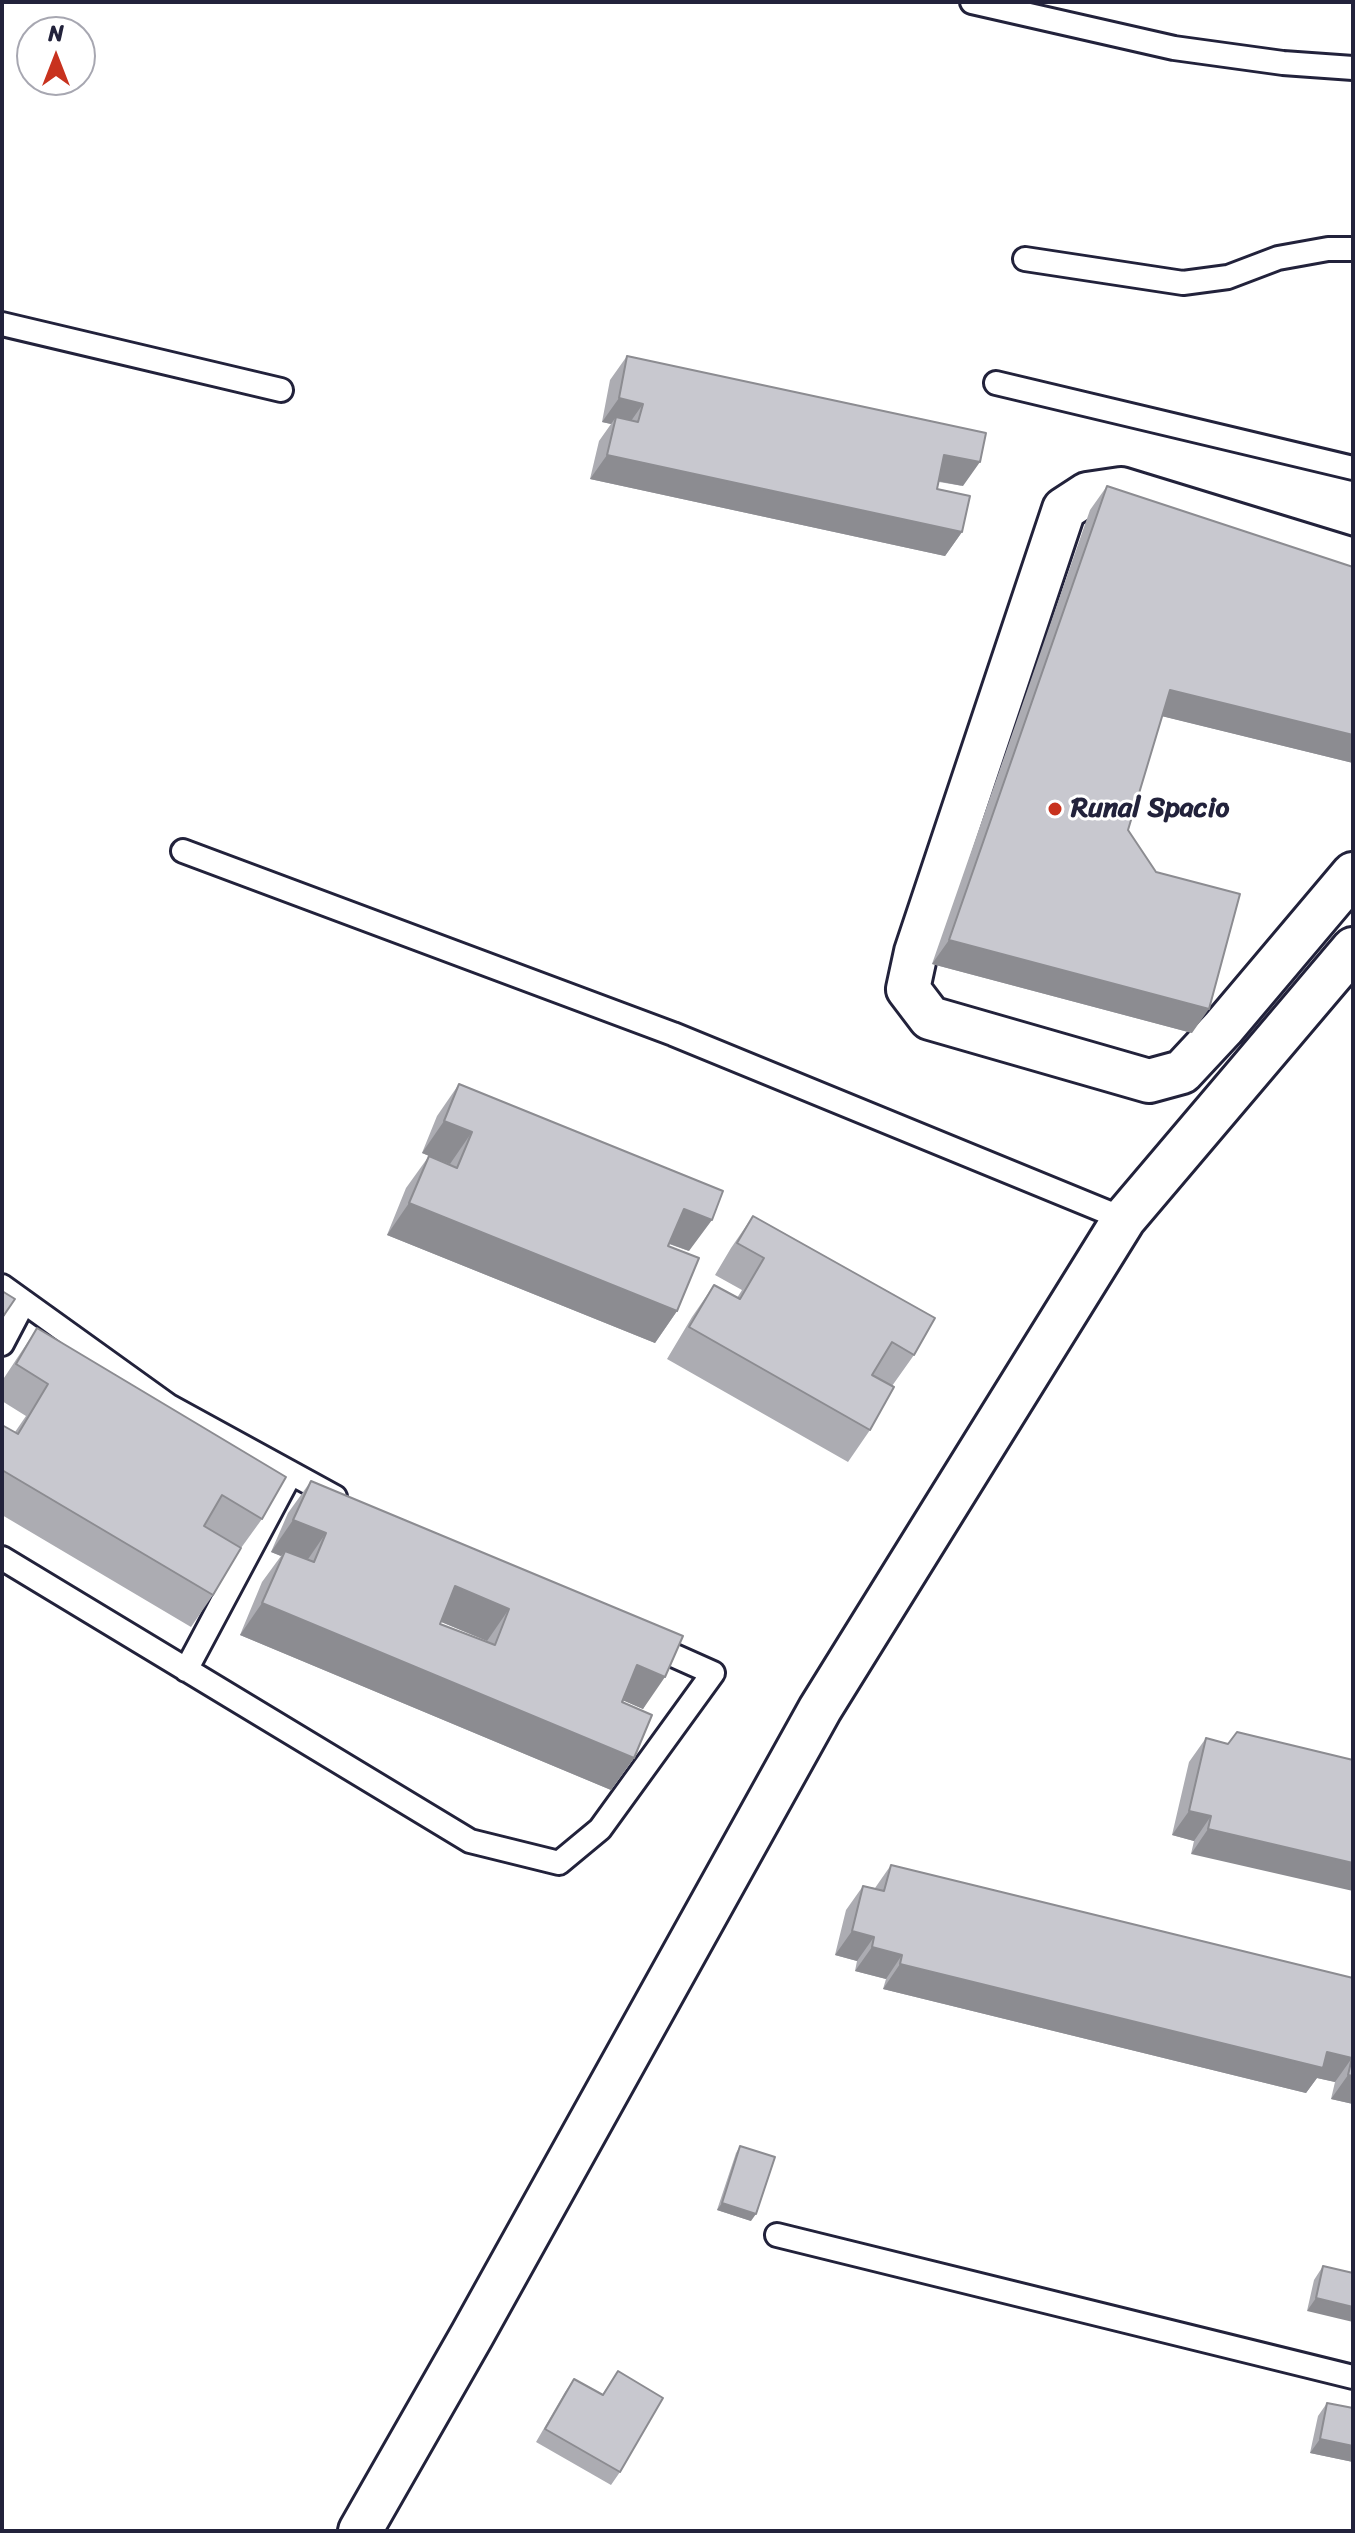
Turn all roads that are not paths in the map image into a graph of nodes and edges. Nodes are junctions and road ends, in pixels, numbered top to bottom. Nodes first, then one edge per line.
1 (972, 2) edge
2 (1353, 68) edge
3 (1353, 249) edge
4 (1025, 259) dead end
5 (2, 324) edge
6 (996, 383) dead end
7 (281, 390) dead end
8 (1353, 468) edge
9 (1353, 560) edge
10 (183, 851) dead end
11 (1353, 874) edge
12 (1353, 949) edge
13 (1124, 1219) junction
14 (2, 1286) edge
15 (24, 1302) junction
16 (2, 1344) edge
17 (291, 1473) junction
18 (354, 1508) edge
19 (2, 1558) edge
20 (628, 1635) edge
21 (186, 1670) junction
22 (777, 2235) dead end
23 (1353, 2377) edge
24 (360, 2531) edge

1 - 2 lane
3 - 4 lane
5 - 7 lane
6 - 8 lane
9 - 11 street
10 - 13 lane
12 - 13 street
13 - 24 street
14 - 15 lane
15 - 16 lane
15 - 17 lane
17 - 18 lane
17 - 21 lane
19 - 21 lane
20 - 21 lane
22 - 23 lane

